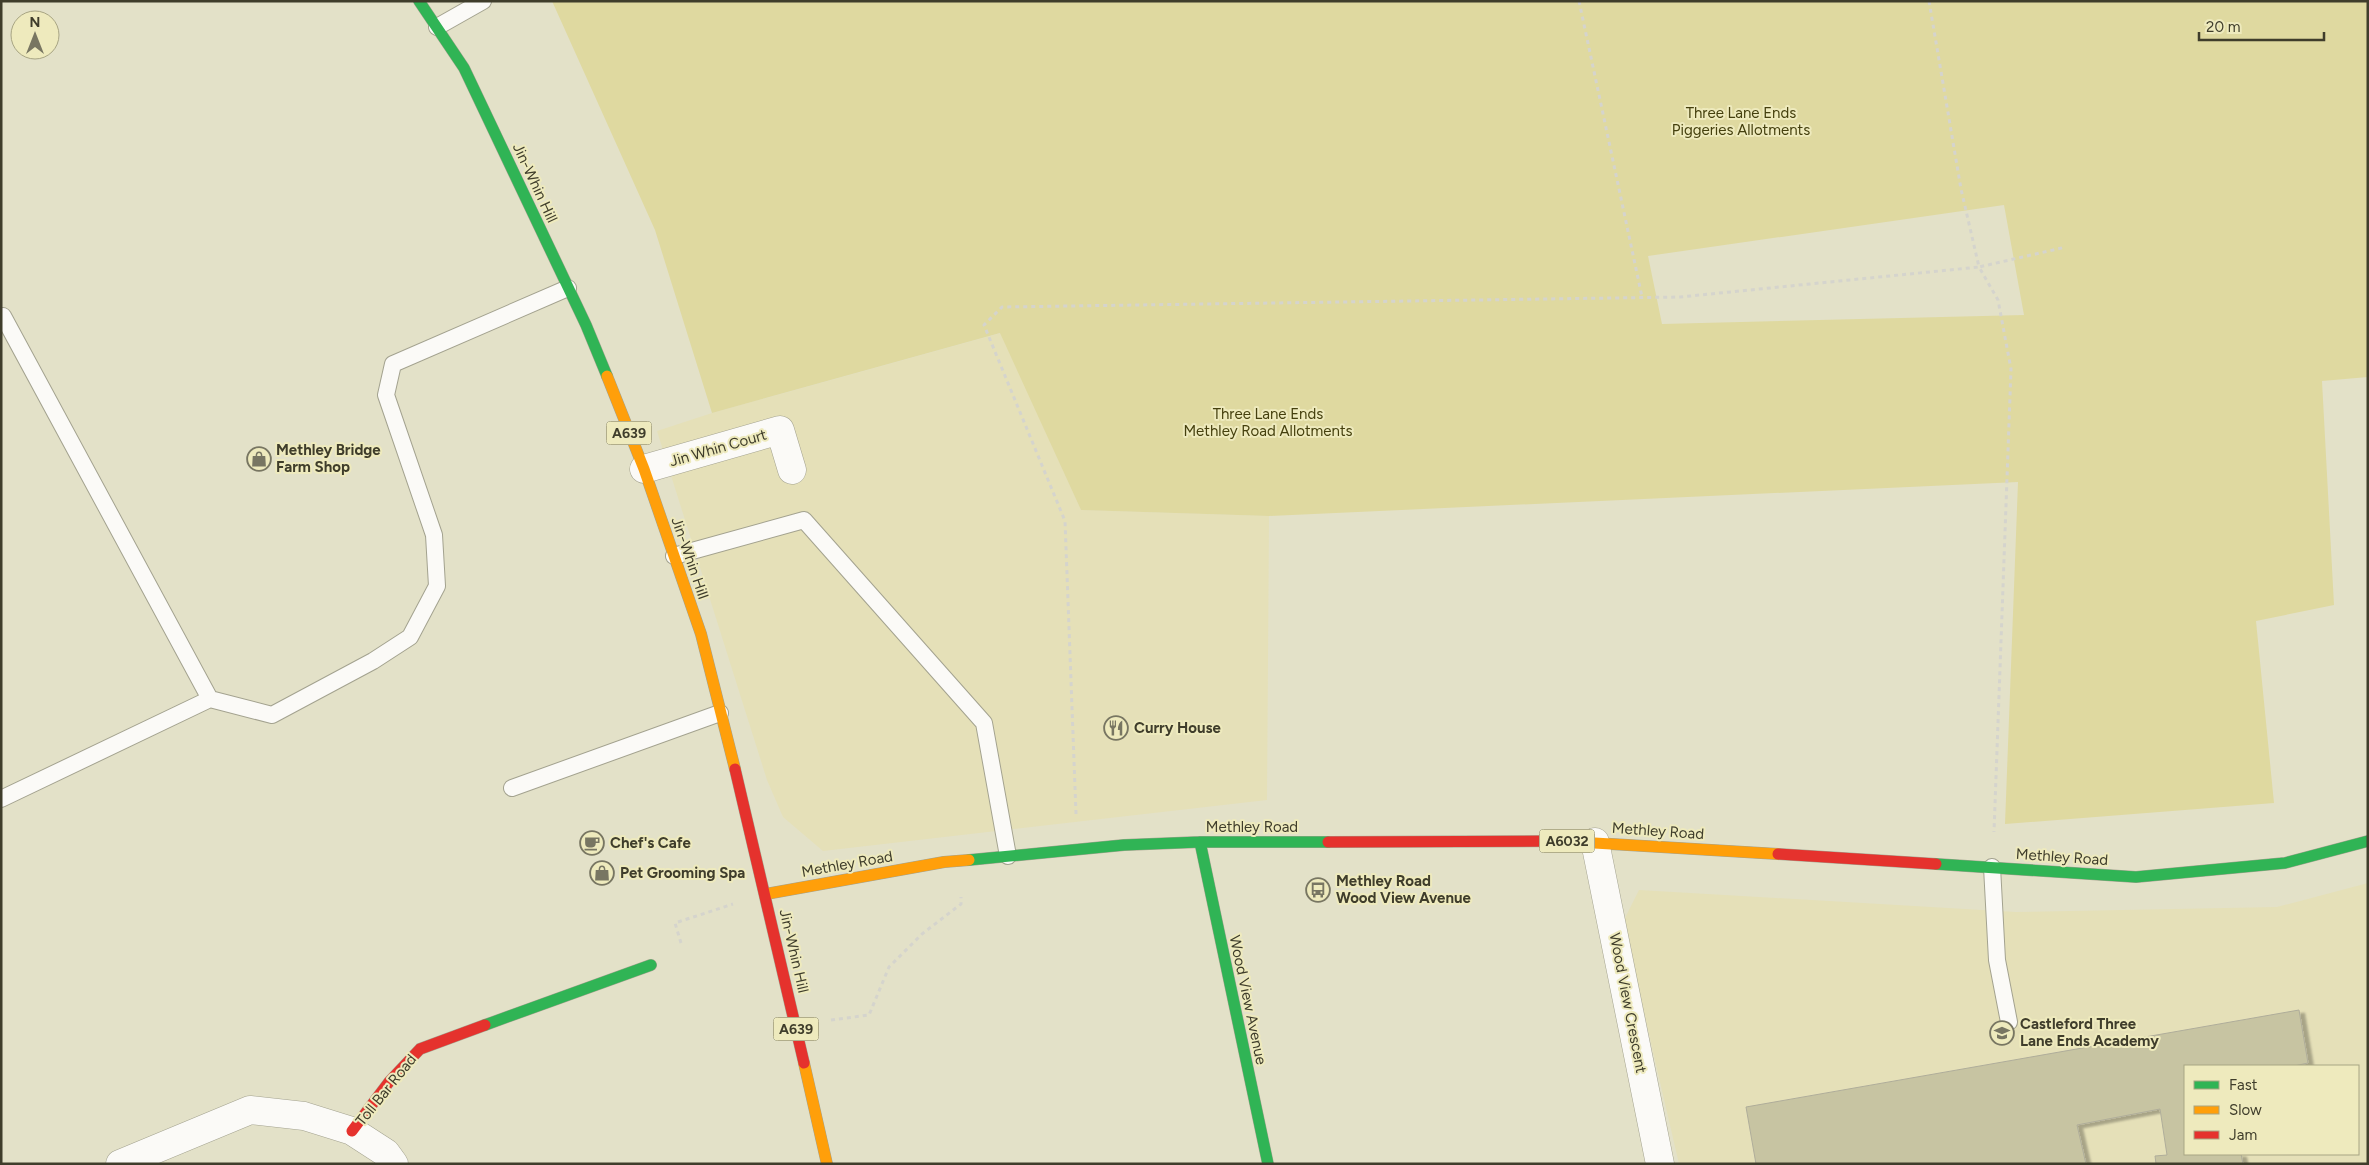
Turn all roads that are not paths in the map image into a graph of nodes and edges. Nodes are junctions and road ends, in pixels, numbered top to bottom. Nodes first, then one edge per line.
1 (419, 1) edge
2 (483, 1) edge
3 (437, 27) junction
4 (568, 288) junction
5 (1, 317) edge
6 (644, 469) junction
7 (792, 470) dead end
8 (674, 556) junction
9 (210, 699) junction
10 (720, 712) junction
11 (512, 788) dead end
12 (1, 799) edge
13 (2368, 841) edge
14 (1200, 842) junction
15 (1595, 842) junction
16 (1008, 856) junction
17 (1992, 867) junction
18 (766, 894) junction
19 (651, 965) road end
20 (2009, 1022) dead end
21 (352, 1131) junction
22 (120, 1164) edge
23 (394, 1164) edge
24 (827, 1164) edge
25 (1268, 1164) edge
26 (1660, 1164) edge

1 - 3 main road, Jin-Whin Hill / A639
2 - 3 lane
3 - 4 main road, Jin-Whin Hill / A639
4 - 6 main road, Jin-Whin Hill / A639
4 - 9 lane
5 - 9 lane
6 - 7 street, Jin Whin Court
6 - 8 main road, Jin-Whin Hill / A639
8 - 10 main road, Jin-Whin Hill / A639
8 - 16 lane
9 - 12 lane
10 - 11 lane
10 - 18 main road, Jin-Whin Hill / A639
13 - 17 main road, Methley Road / A6032
14 - 15 main road, Methley Road / A6032
14 - 16 main road, Methley Road / A6032
14 - 25 main road, Wood View Avenue
15 - 17 main road, Methley Road / A6032
15 - 26 street, Wood View Crescent
16 - 18 main road, Methley Road / A6032
17 - 20 lane
18 - 24 main road, Jin-Whin Hill / A639
19 - 21 main road, Toll Bar Road
21 - 22 street, Toll Bar Road
21 - 23 street

